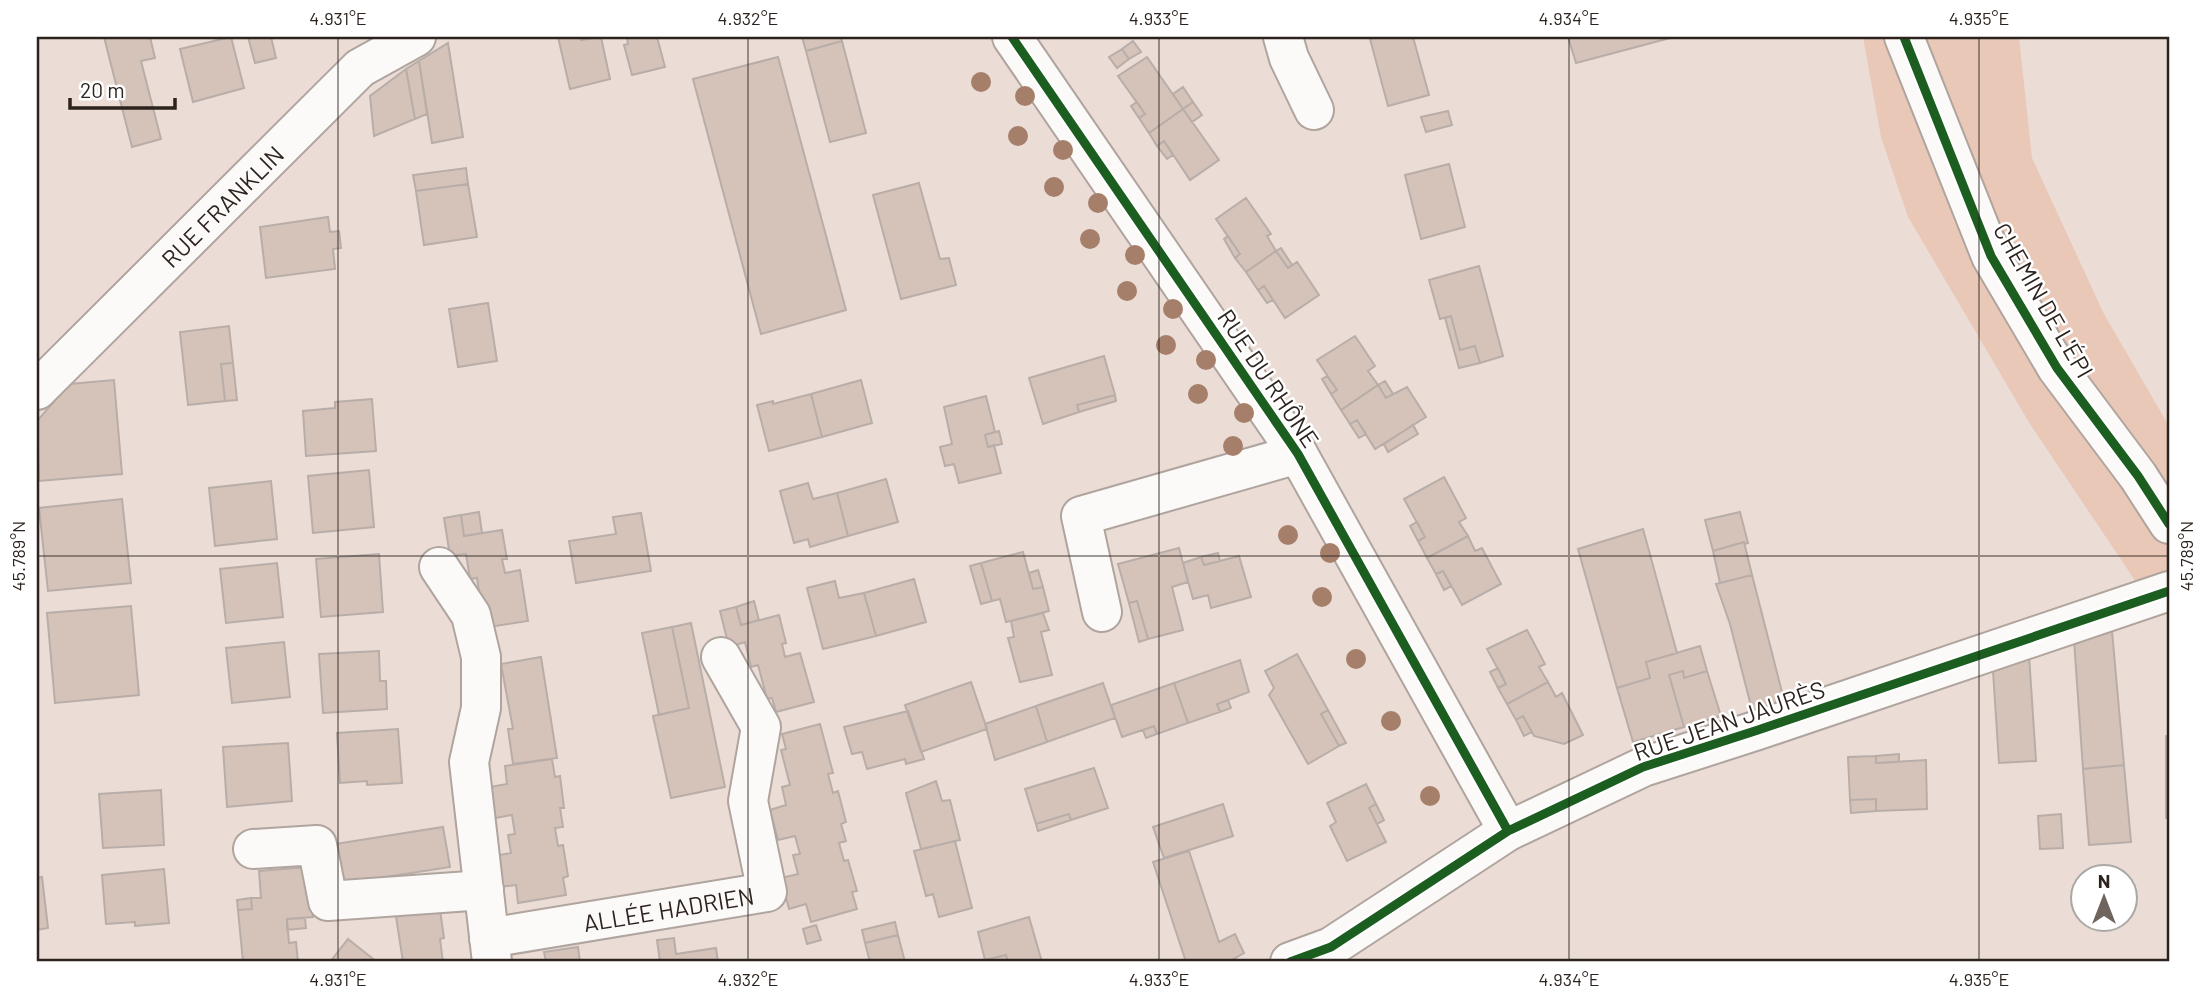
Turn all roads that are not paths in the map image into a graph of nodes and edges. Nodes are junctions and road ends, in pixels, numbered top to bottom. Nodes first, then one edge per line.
1 (416, 37) edge
2 (1012, 37) edge
3 (1283, 37) edge
4 (1904, 37) edge
5 (1314, 110) dead end
6 (37, 390) edge
7 (1298, 454) junction
8 (2169, 524) edge
9 (439, 567) dead end
10 (2169, 591) edge
11 (1102, 612) dead end
12 (721, 657) dead end
13 (1508, 831) junction
14 (253, 849) dead end
15 (484, 890) junction
16 (490, 950) edge
17 (1332, 955) edge
18 (1290, 962) edge

1 - 6 street, RUE FRANKLIN
2 - 7 street, RUE DU RHÔNE
3 - 5 street
4 - 8 street, CHEMIN DE L'ÉPI
7 - 11 street
7 - 13 street, RUE DU RHÔNE
9 - 15 street, ALLÉE HADRIEN
10 - 13 street, RUE JEAN JAURÈS
12 - 16 street, ALLÉE HADRIEN
13 - 17 street, RUE JEAN JAURÈS
14 - 15 street
15 - 16 street, ALLÉE HADRIEN
17 - 18 street, RUE JEAN JAURÈS

